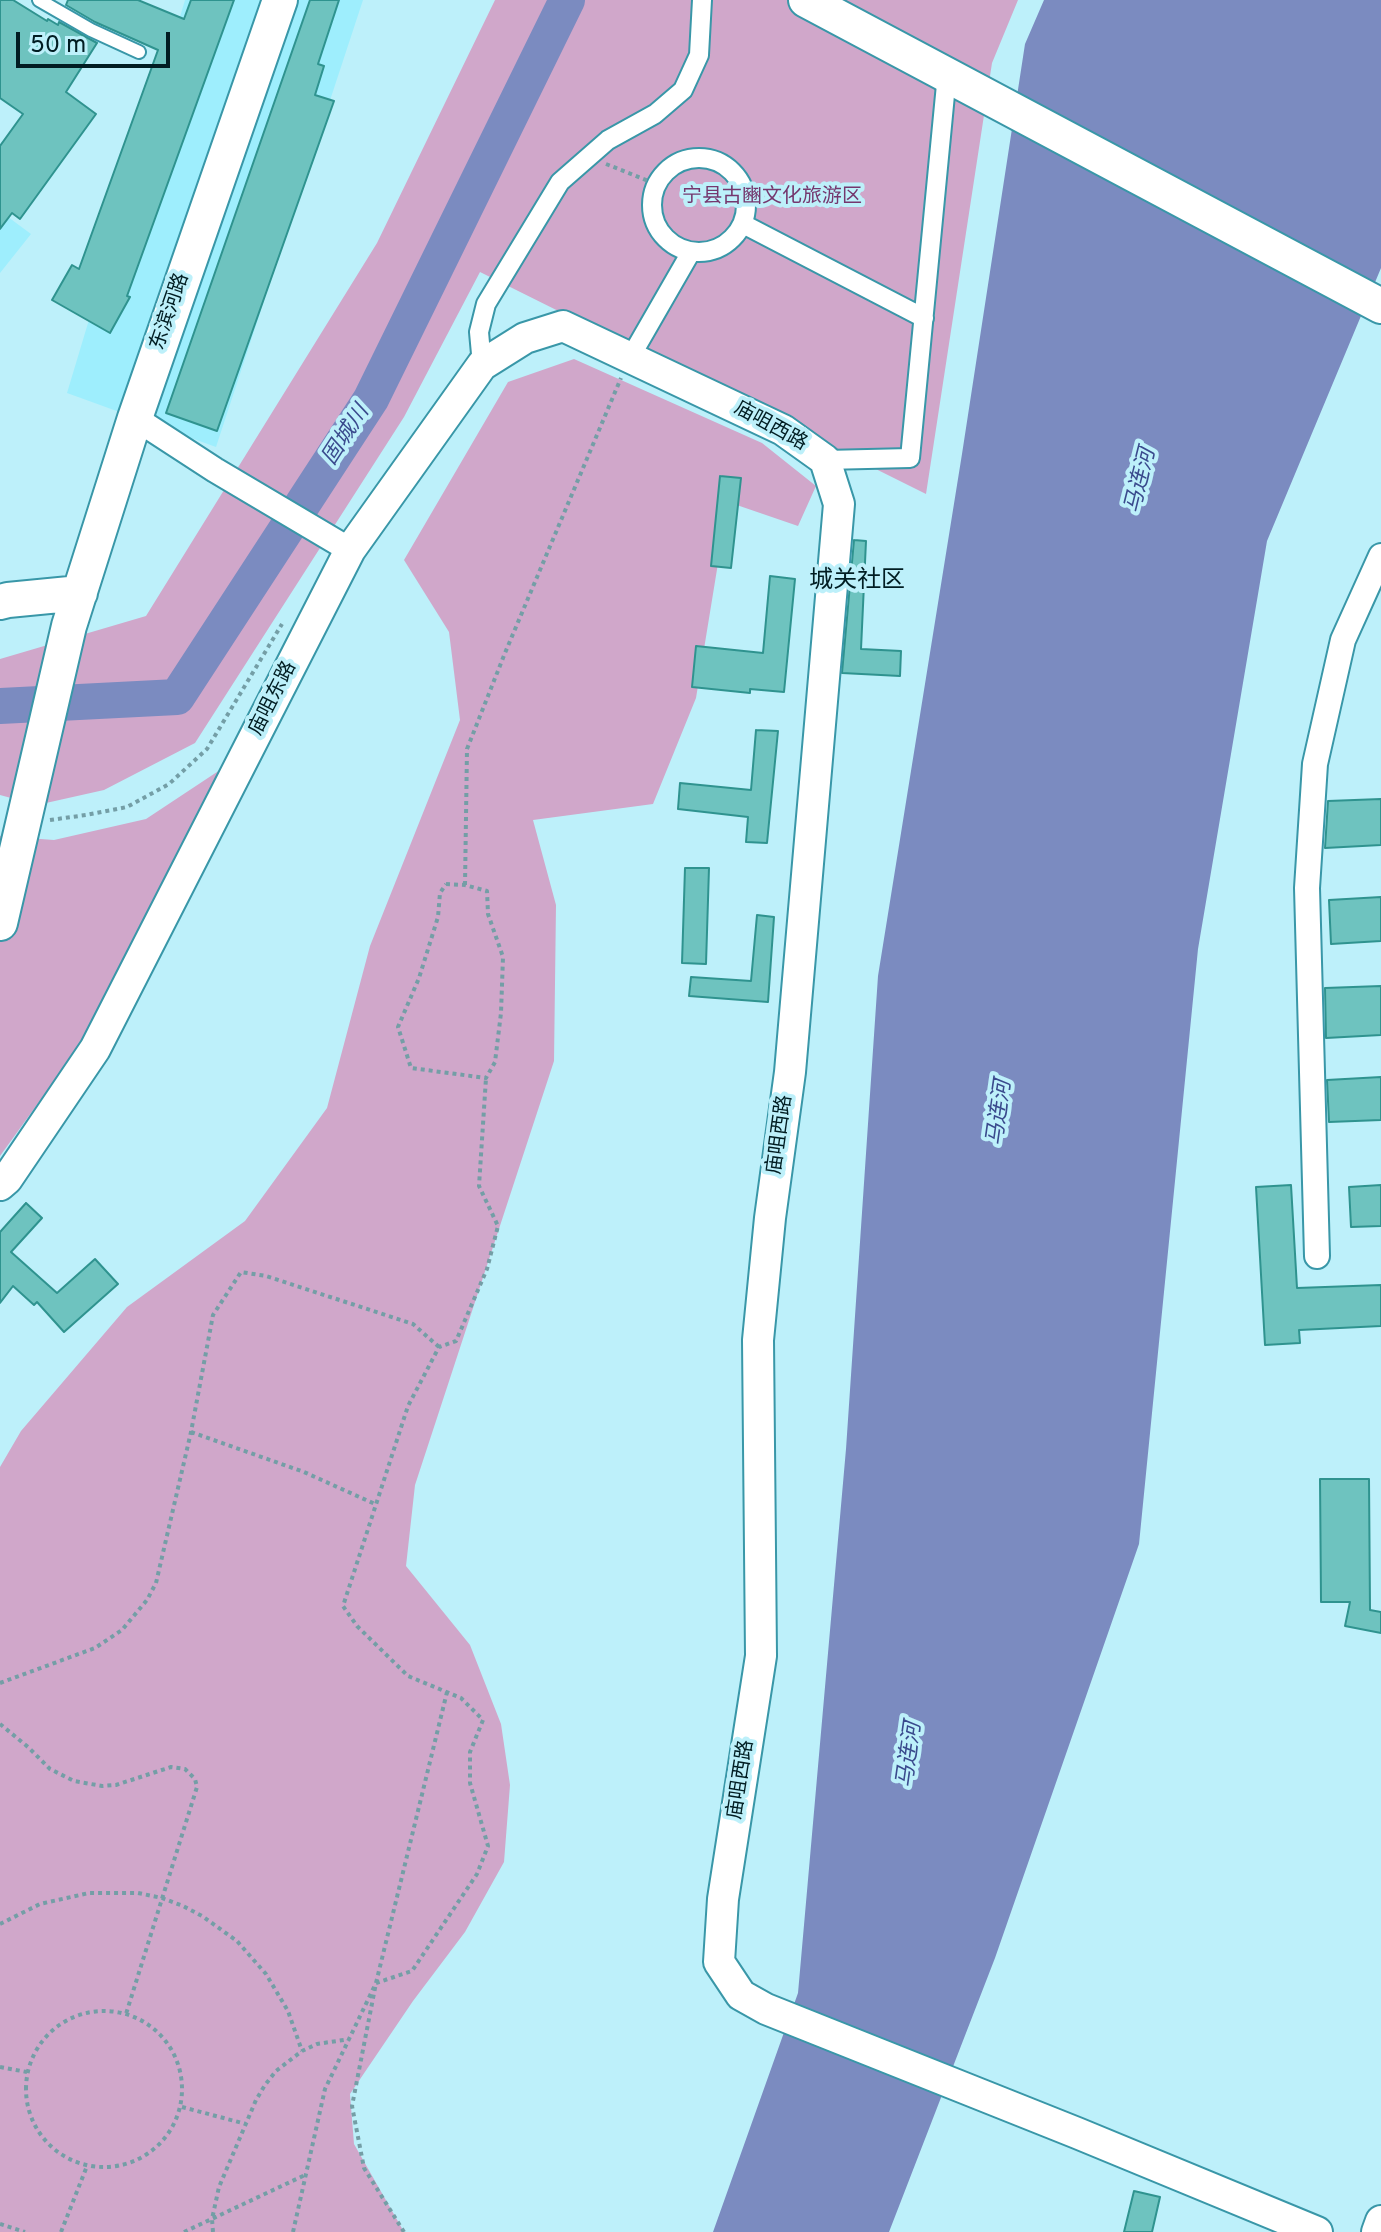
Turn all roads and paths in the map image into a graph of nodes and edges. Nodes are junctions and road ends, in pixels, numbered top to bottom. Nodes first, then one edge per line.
1 (39, 0) edge
2 (280, 0) edge
3 (702, 0) edge
4 (806, 0) edge
5 (139, 52) dead end
6 (960, 81) junction
7 (589, 157) junction
8 (656, 184) junction
9 (743, 224) junction
10 (691, 252) junction
11 (1381, 306) edge
12 (924, 318) junction
13 (630, 358) junction
14 (482, 365) junction
15 (135, 418) junction
16 (825, 460) junction
17 (337, 543) junction
18 (1381, 556) edge
19 (80, 593) junction
20 (0, 602) edge
21 (285, 618) dead end
22 (24, 818) junction
23 (465, 885) junction
24 (0, 923) edge
25 (486, 1078) junction
26 (0, 1185) edge
27 (1317, 1256) dead end
28 (439, 1347) junction
29 (191, 1432) junction
30 (375, 1504) junction
31 (0, 1683) edge
32 (447, 1692) junction
33 (0, 1724) edge
34 (162, 1898) junction
35 (0, 1924) edge
36 (376, 1983) junction
37 (126, 2014) junction
38 (350, 2039) junction
39 (302, 2051) junction
40 (0, 2067) edge
41 (27, 2072) junction
42 (181, 2106) junction
43 (246, 2124) junction
44 (87, 2166) junction
45 (305, 2175) junction
46 (212, 2219) junction
47 (1381, 2221) edge
48 (0, 2224) edge
49 (25, 2232) edge
50 (61, 2232) edge
51 (184, 2232) edge
52 (213, 2232) edge
53 (293, 2232) edge
54 (404, 2232) edge
55 (1317, 2232) edge
56 (1377, 2232) edge

1 - 5 lane
2 - 15 main road, 东滨河路
3 - 7 street
4 - 6 main road
6 - 11 main road
6 - 12 street
7 - 8 path
7 - 14 street
8 - 9 street
8 - 10 street
9 - 10 street
9 - 12 street
10 - 13 street
12 - 16 street
13 - 14 street, 庙咀东路
13 - 16 street, 庙咀西路
13 - 23 path
14 - 17 street, 庙咀东路
15 - 17 street
15 - 19 main road, 东滨河路
16 - 55 street, 庙咀西路
17 - 26 street, 庙咀东路
18 - 27 street
19 - 20 main road
19 - 22 main road, 东滨河路
21 - 22 path
22 - 24 main road, 东滨河路
23 - 25 path
23 - 25 path
25 - 28 path
28 - 29 path
28 - 30 path
29 - 30 path
29 - 31 path
30 - 32 path
32 - 36 path
32 - 36 path
33 - 34 path
34 - 35 path
34 - 37 path
34 - 39 path
36 - 38 path
36 - 54 path
37 - 41 path
37 - 42 path
38 - 39 path
38 - 45 path
39 - 43 path
40 - 41 path
41 - 44 path
42 - 43 path
42 - 44 path
43 - 46 path
44 - 50 path
45 - 46 path
45 - 53 path
46 - 51 path
46 - 52 path
47 - 56 street
48 - 49 path

